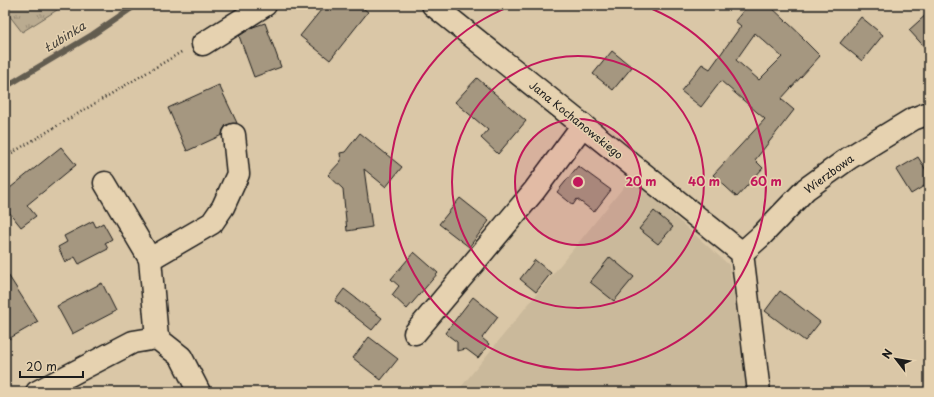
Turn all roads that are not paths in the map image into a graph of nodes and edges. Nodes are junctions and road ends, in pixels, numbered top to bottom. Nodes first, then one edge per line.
1 (265, 5) edge
2 (433, 5) edge
3 (195, 46) road end
4 (929, 113) edge
5 (583, 125) junction
6 (234, 135) dead end
7 (105, 183) dead end
8 (742, 253) junction
9 (150, 259) junction
10 (415, 333) dead end
11 (157, 338) junction
12 (37, 392) edge
13 (199, 392) edge
14 (759, 392) edge

1 - 3 street
2 - 5 street, Jana Kochanowskiego
4 - 8 street, Wierzbowa
5 - 8 street, Jana Kochanowskiego
5 - 10 street
6 - 9 street
7 - 9 street
8 - 14 street
9 - 11 street
11 - 12 street
11 - 13 street

